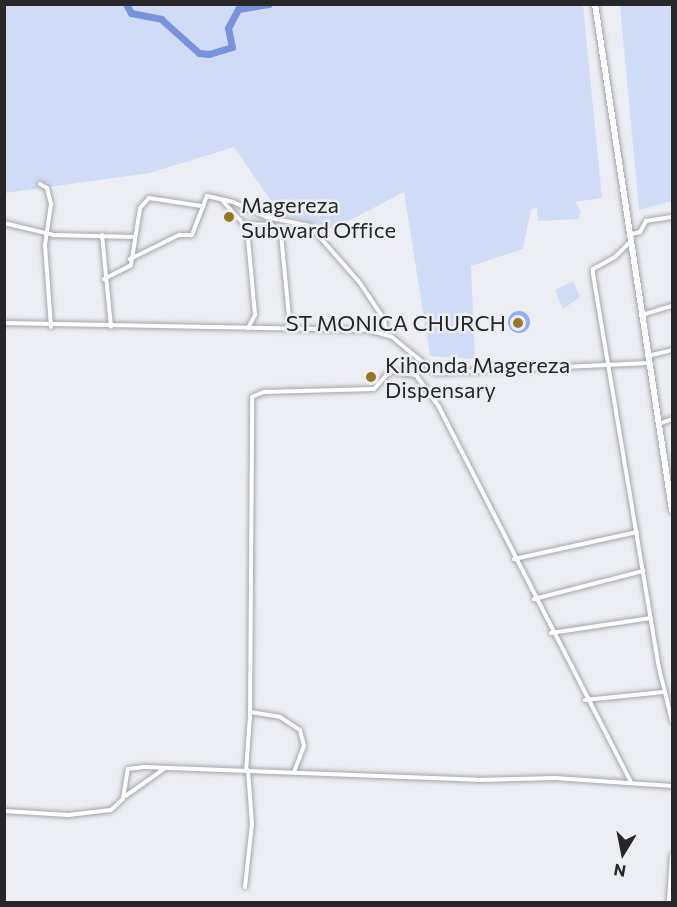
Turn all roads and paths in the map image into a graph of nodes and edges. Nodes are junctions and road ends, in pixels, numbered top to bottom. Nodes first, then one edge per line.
1 (595, 4) edge
2 (40, 184) dead end
3 (220, 199) junction
4 (201, 207) junction
5 (672, 217) edge
6 (4, 223) edge
7 (245, 224) junction
8 (46, 234) junction
9 (102, 235) junction
10 (135, 237) junction
11 (628, 239) junction
12 (130, 259) junction
13 (104, 279) junction
14 (672, 306) edge
15 (641, 316) junction
16 (4, 323) edge
17 (51, 327) junction
18 (111, 327) junction
19 (290, 327) junction
20 (248, 329) junction
21 (386, 334) junction
22 (672, 350) edge
23 (647, 356) junction
24 (609, 363) junction
25 (648, 363) junction
26 (672, 419) edge
27 (658, 425) junction
28 (672, 506) edge
29 (637, 532) junction
30 (514, 560) junction
31 (643, 571) junction
32 (534, 599) junction
33 (651, 618) junction
34 (551, 633) junction
35 (664, 692) junction
36 (585, 700) junction
37 (250, 712) junction
38 (672, 721) edge
39 (165, 768) junction
40 (247, 770) junction
41 (294, 772) junction
42 (631, 783) junction
43 (672, 786) edge
44 (123, 799) junction
45 (4, 811) edge
46 (672, 855) edge
47 (245, 886) dead end
48 (669, 903) edge

1 - 11 highway
2 - 8 street
3 - 4 street
3 - 7 street
3 - 21 street
4 - 10 street
4 - 12 street
5 - 11 street
6 - 8 street
7 - 19 street
7 - 20 street
8 - 9 street
8 - 17 street
9 - 10 street
9 - 13 street
10 - 12 street
11 - 15 highway
11 - 24 street
12 - 13 street
13 - 18 street
14 - 15 street
15 - 23 highway
16 - 17 street
17 - 18 street
18 - 20 street
19 - 20 street
19 - 21 street
21 - 24 street
22 - 23 street
23 - 25 highway
24 - 25 street
24 - 29 street
25 - 27 highway
26 - 27 street
27 - 28 highway
29 - 30 street
29 - 31 street
30 - 32 street
30 - 37 street
31 - 32 street
31 - 33 street
32 - 34 street
33 - 34 street
33 - 35 street
34 - 36 street
35 - 36 street
35 - 38 street
36 - 42 street
37 - 40 street
37 - 41 street
39 - 40 street
39 - 44 street
39 - 44 street
40 - 41 street
40 - 47 street
41 - 42 street
42 - 43 street
44 - 45 street
46 - 48 street

